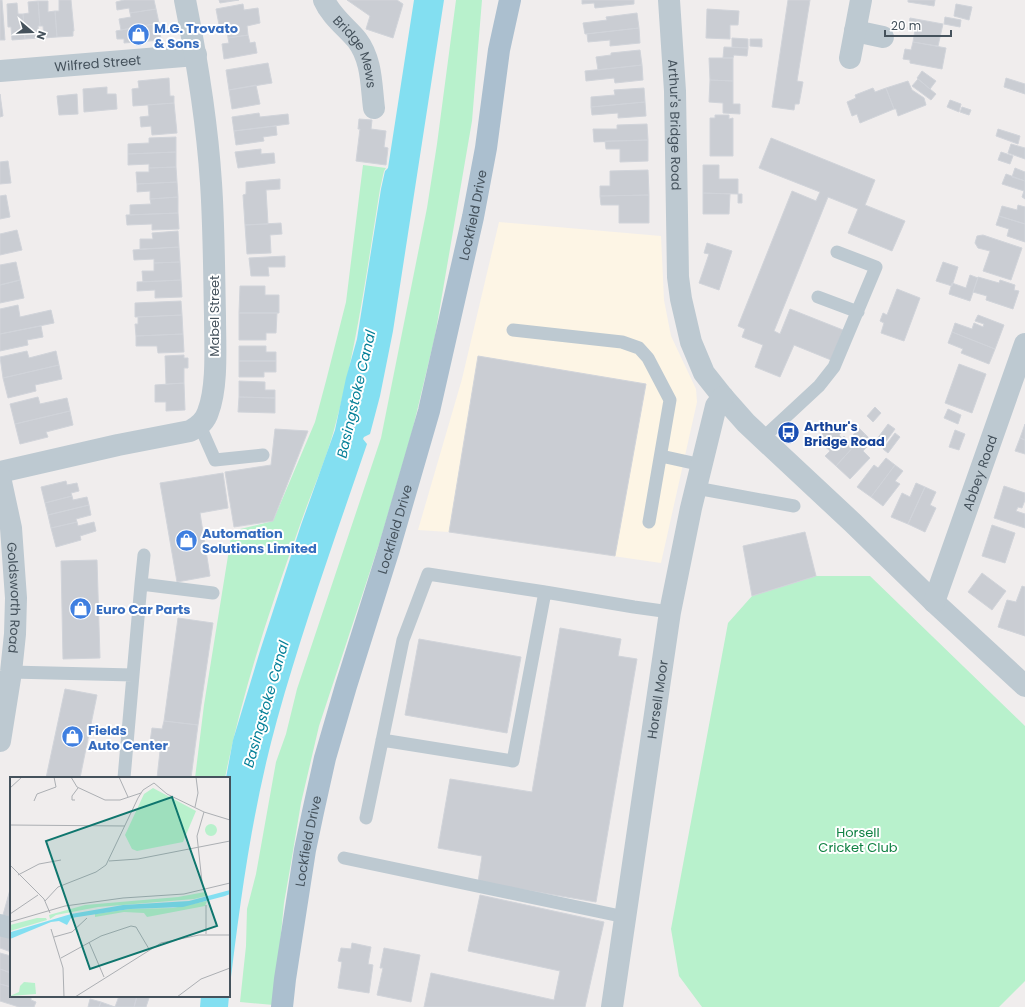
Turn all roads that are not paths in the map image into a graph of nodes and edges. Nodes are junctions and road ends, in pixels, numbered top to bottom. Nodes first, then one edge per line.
1 (185, 0) edge
2 (324, 0) edge
3 (496, 0) edge
4 (510, 0) edge
5 (669, 0) edge
6 (861, 0) edge
7 (855, 31) junction
8 (883, 36) dead end
9 (499, 50) junction
10 (196, 55) junction
11 (850, 58) dead end
12 (0, 71) edge
13 (374, 108) dead end
14 (836, 252) dead end
15 (818, 297) dead end
16 (858, 312) junction
17 (513, 330) dead end
18 (1025, 344) edge
19 (723, 397) junction
20 (200, 426) junction
21 (763, 438) junction
22 (264, 455) dead end
23 (661, 456) junction
24 (702, 465) junction
25 (0, 472) edge
26 (0, 477) edge
27 (696, 488) junction
28 (794, 506) dead end
29 (649, 522) dead end
30 (144, 555) dead end
31 (141, 584) junction
32 (544, 592) junction
33 (214, 593) dead end
34 (934, 602) junction
35 (670, 612) junction
36 (11, 672) junction
37 (133, 675) junction
38 (1025, 686) edge
39 (382, 740) junction
40 (0, 741) edge
41 (124, 777) edge
42 (366, 818) dead end
43 (344, 858) dead end
44 (625, 917) junction
45 (0, 924) edge
46 (10, 928) edge
47 (282, 1007) edge
48 (612, 1007) edge

1 - 10 street, Mabel Street
2 - 13 street, Bridge Mews
3 - 9 main road, Lockfield Drive
4 - 9 main road, Lockfield Drive
5 - 19 street, Arthur's Bridge Road
6 - 7 street
7 - 8 street
7 - 11 street
9 - 47 main road, Lockfield Drive
10 - 12 street, Wilfred Street
10 - 20 street, Mabel Street
14 - 16 lane
15 - 16 lane
16 - 21 lane
17 - 23 lane
18 - 34 street, Abbey Road
19 - 21 street, Arthur's Bridge Road
19 - 24 street, Horsell Moor
20 - 22 lane
20 - 25 street
21 - 34 street, Arthur's Bridge Road
23 - 24 lane
23 - 29 lane
24 - 27 street, Horsell Moor
26 - 36 street, Goldsworth Road
27 - 28 lane
27 - 35 street, Horsell Moor
30 - 31 lane
31 - 33 lane
31 - 37 lane
32 - 35 lane
32 - 39 lane
32 - 39 lane
34 - 38 street, Arthur's Bridge Road
35 - 44 street, Horsell Moor
36 - 37 lane
36 - 40 street, Goldsworth Road
37 - 41 lane
39 - 42 lane
43 - 44 lane
44 - 48 street, Horsell Moor
45 - 46 street

